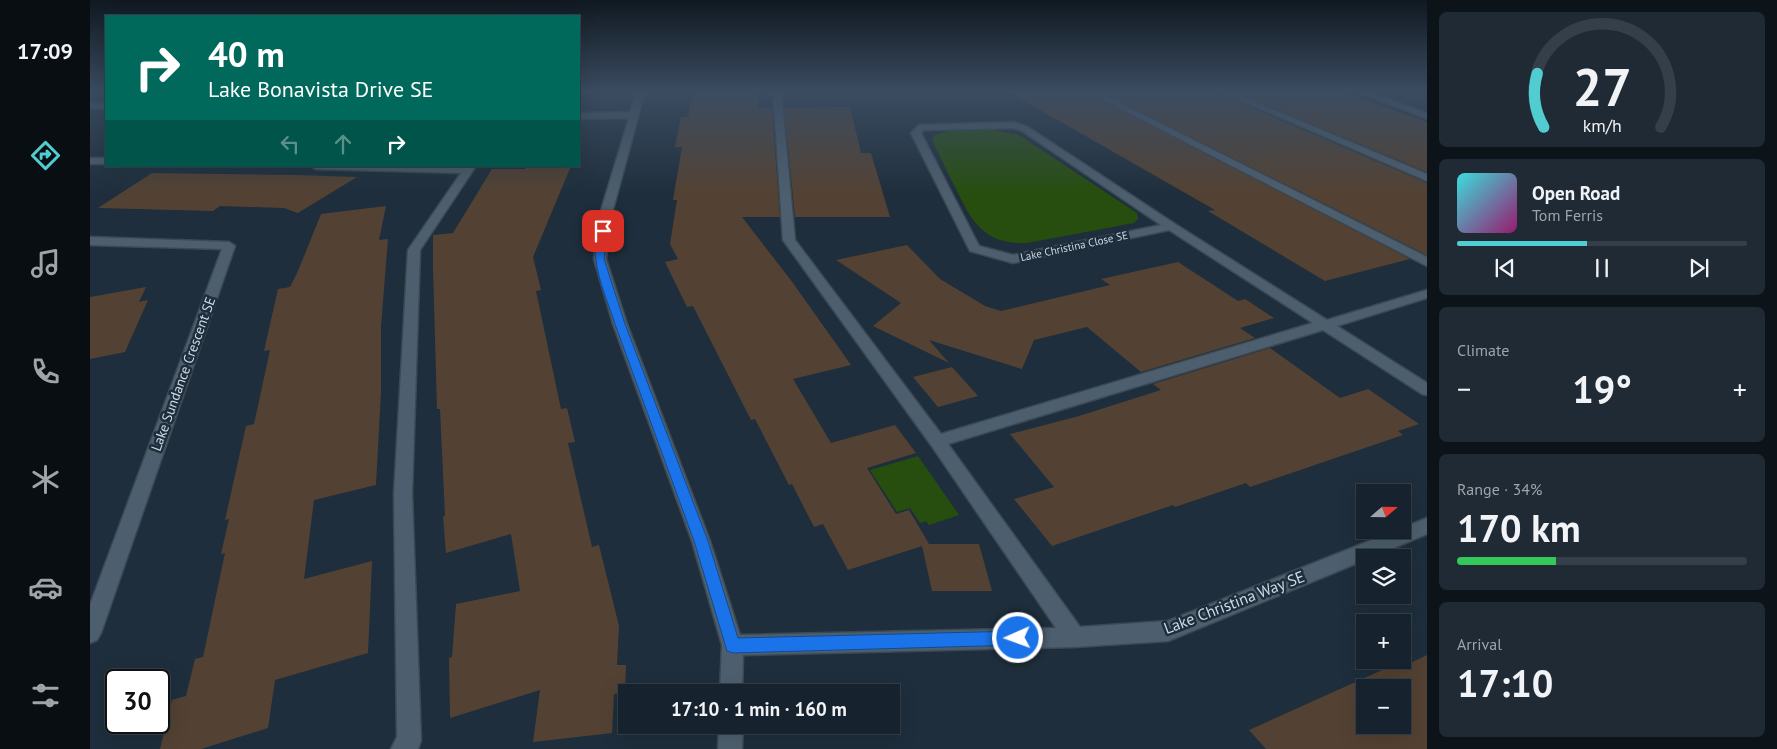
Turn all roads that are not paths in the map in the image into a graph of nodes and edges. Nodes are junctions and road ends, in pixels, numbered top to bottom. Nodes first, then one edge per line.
1 (630, 126) edge
2 (780, 126) edge
3 (970, 126) edge
4 (1016, 126) edge
5 (1159, 126) edge
6 (1305, 126) edge
7 (90, 161) edge
8 (105, 161) edge
9 (393, 167) edge
10 (470, 168) edge
11 (1427, 178) edge
12 (1171, 226) junction
13 (90, 241) edge
14 (1427, 262) edge
15 (1427, 294) edge
16 (1324, 325) junction
17 (1427, 390) edge
18 (937, 440) junction
19 (1427, 526) edge
20 (90, 633) edge
21 (1075, 636) junction
22 (733, 646) junction
23 (732, 684) edge
24 (730, 734) edge
25 (403, 749) edge
26 (730, 749) edge

1 - 22 street
2 - 18 street
3 - 12 street, Lake Christina Close SE
4 - 12 street, Lake Christina Close SE
5 - 14 street
6 - 11 street
7 - 8 street
9 - 10 street
10 - 25 street
12 - 16 street, Lake Christina Close SE
13 - 20 street, Lake Sundance Crescent SE
15 - 16 street
16 - 17 street, Lake Christina Close SE
16 - 18 street
18 - 21 street
19 - 21 street, Lake Christina Way SE
21 - 22 street, Lake Christina Way SE
22 - 23 street
24 - 26 street

